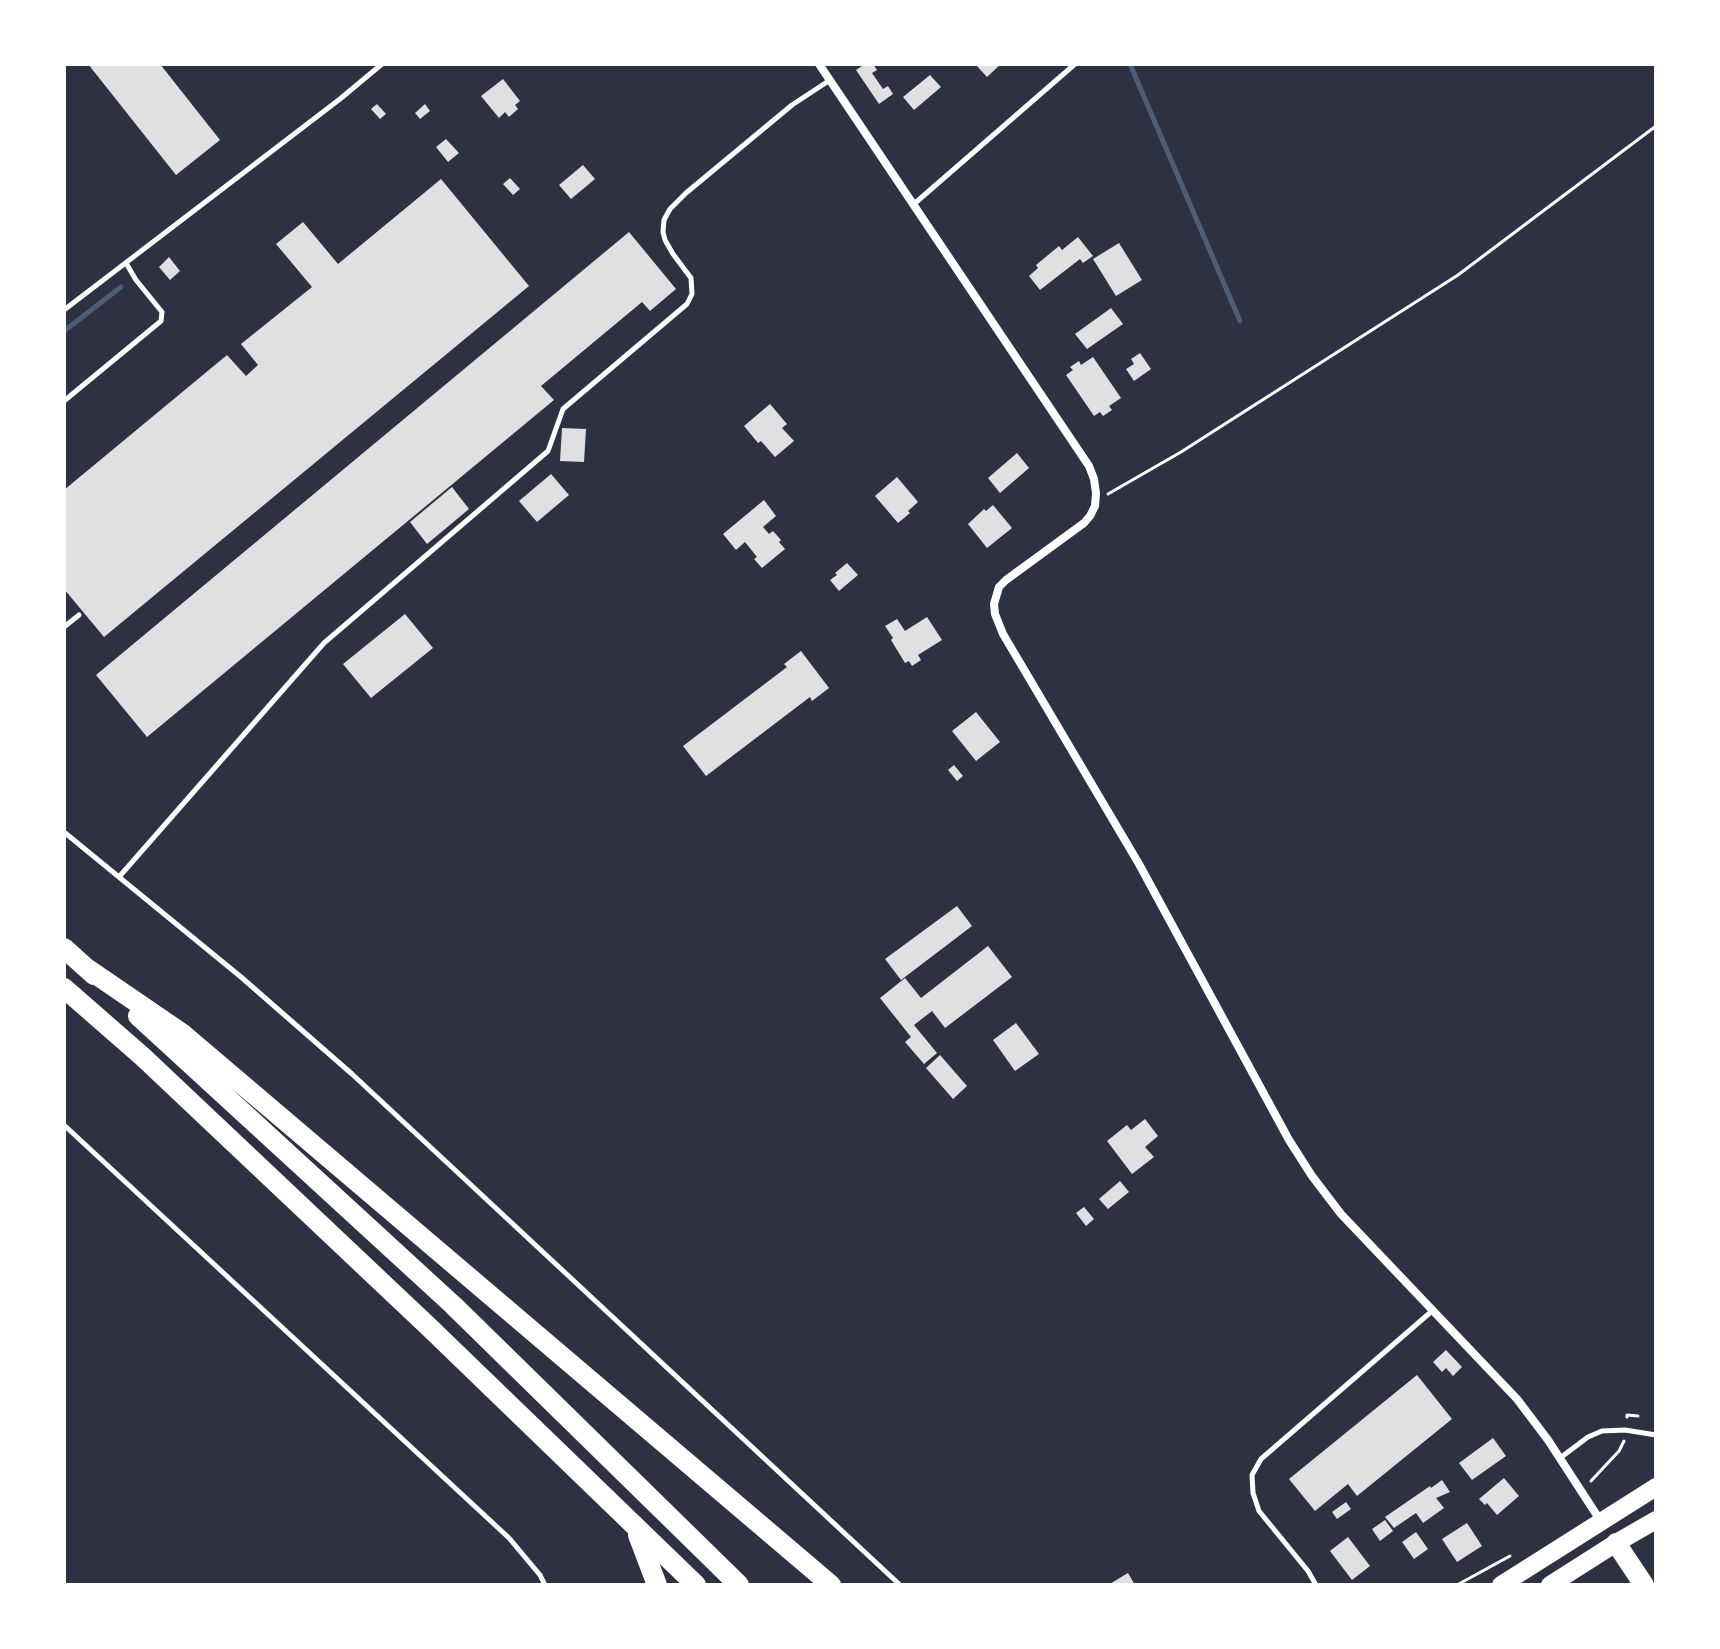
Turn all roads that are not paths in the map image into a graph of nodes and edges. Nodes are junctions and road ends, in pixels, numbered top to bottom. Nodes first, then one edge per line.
1 (382, 64) edge
2 (819, 64) edge
3 (1075, 64) edge
4 (830, 80) junction
5 (913, 205) junction
6 (126, 263) junction
7 (64, 310) edge
8 (64, 401) edge
9 (79, 615) dead end
10 (64, 627) edge
11 (64, 832) edge
12 (119, 877) junction
13 (64, 948) edge
14 (85, 967) junction
15 (64, 988) edge
16 (64, 1125) edge
17 (1433, 1310) junction
18 (1656, 1435) edge
19 (1560, 1458) junction
20 (1656, 1487) edge
21 (1600, 1520) junction
22 (1656, 1520) edge
23 (630, 1521) junction
24 (1616, 1543) junction
25 (545, 1585) edge
26 (657, 1585) edge
27 (696, 1585) edge
28 (739, 1585) edge
29 (831, 1585) edge
30 (900, 1585) edge
31 (1316, 1585) edge
32 (1501, 1585) edge
33 (1550, 1585) edge
34 (1644, 1585) edge

1 - 6 lane
2 - 4 street
3 - 5 lane
4 - 5 street
4 - 12 lane
5 - 17 street
6 - 7 lane
6 - 8 lane
9 - 10 lane
11 - 12 lane
12 - 30 lane
13 - 14 highway
14 - 28 highway
14 - 29 highway
15 - 23 highway
16 - 25 lane
17 - 19 street
17 - 31 lane
18 - 19 lane
19 - 21 street
20 - 21 main road
21 - 24 main road
21 - 32 main road
22 - 24 main road
23 - 26 highway
23 - 27 highway
24 - 33 main road
24 - 34 highway

